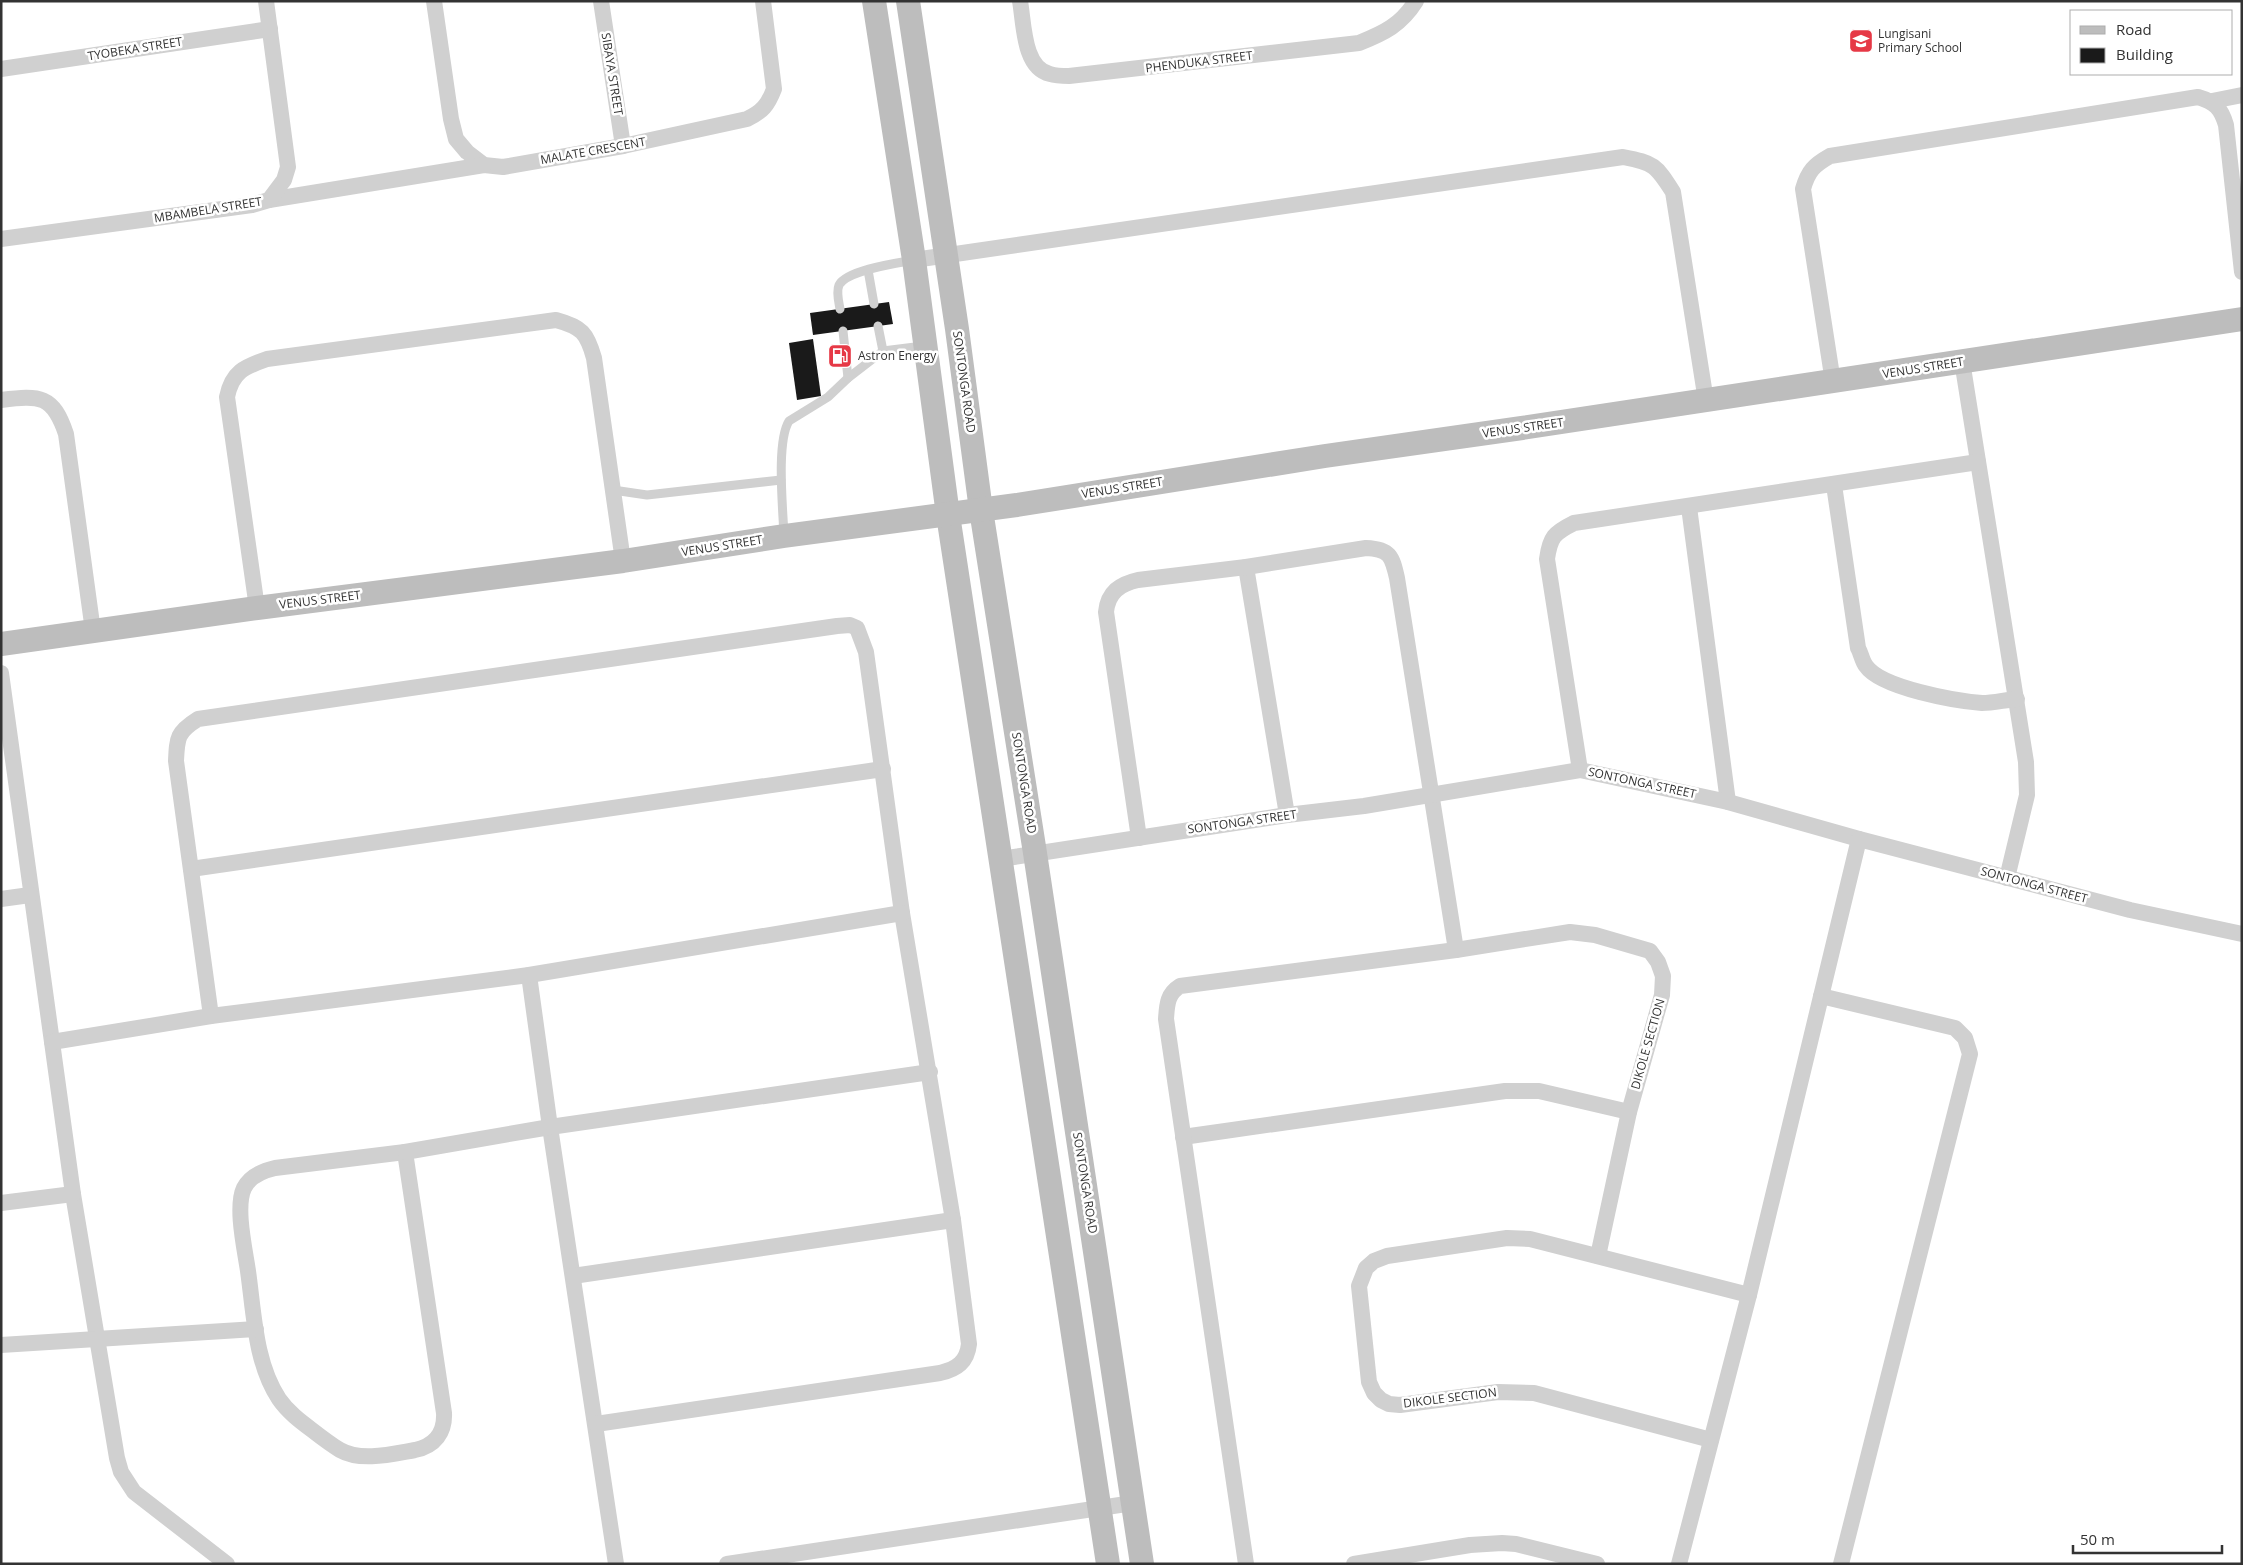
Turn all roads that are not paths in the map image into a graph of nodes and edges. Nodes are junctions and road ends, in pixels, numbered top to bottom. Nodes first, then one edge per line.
1 (266, 1) edge
2 (434, 1) edge
3 (601, 1) edge
4 (763, 1) edge
5 (874, 1) edge
6 (908, 1) edge
7 (1020, 1) edge
8 (1416, 1) edge
9 (270, 29) junction
10 (1, 69) edge
11 (2242, 95) edge
12 (2212, 101) junction
13 (623, 146) junction
14 (484, 165) junction
15 (269, 200) junction
16 (1, 239) edge
17 (945, 255) junction
18 (914, 260) junction
19 (868, 270) junction
20 (2242, 272) edge
21 (874, 304) dead end
22 (840, 309) dead end
23 (2242, 320) edge
24 (878, 326) dead end
25 (843, 331) dead end
26 (925, 346) junction
27 (883, 351) junction
28 (1962, 361) junction
29 (848, 378) junction
30 (1833, 382) junction
31 (1, 400) edge
32 (1706, 401) junction
33 (1978, 462) junction
34 (781, 480) junction
35 (1834, 485) junction
36 (613, 490) junction
37 (1688, 507) junction
38 (981, 510) junction
39 (948, 515) junction
40 (784, 536) junction
41 (623, 561) junction
42 (1246, 566) junction
43 (257, 608) junction
44 (93, 631) junction
45 (1, 644) edge
46 (1, 673) edge
47 (2017, 699) junction
48 (883, 769) junction
49 (1580, 770) junction
50 (1433, 793) junction
51 (1728, 802) junction
52 (1287, 815) junction
53 (1139, 838) junction
54 (1859, 839) junction
55 (1035, 853) junction
56 (1001, 859) junction
57 (191, 869) junction
58 (2007, 878) junction
59 (30, 894) junction
60 (1, 899) edge
61 (902, 913) junction
62 (2242, 934) edge
63 (1456, 950) junction
64 (529, 975) junction
65 (1821, 996) junction
66 (211, 1016) junction
67 (52, 1042) junction
68 (930, 1072) junction
69 (1628, 1112) junction
70 (550, 1127) junction
71 (1183, 1137) junction
72 (405, 1152) junction
73 (73, 1194) junction
74 (1, 1203) edge
75 (953, 1220) junction
76 (1598, 1256) junction
77 (573, 1276) junction
78 (1749, 1294) junction
79 (256, 1329) junction
80 (96, 1340) junction
81 (1, 1345) edge
82 (596, 1424) junction
83 (1711, 1440) junction
84 (1133, 1504) junction
85 (1100, 1508) junction
86 (800, 1559) edge
87 (227, 1564) edge
88 (616, 1564) edge
89 (727, 1564) edge
90 (1108, 1564) edge
91 (1142, 1564) edge
92 (1246, 1564) edge
93 (1354, 1564) edge
94 (1597, 1564) edge
95 (1679, 1564) edge
96 (1841, 1564) edge

1 - 9 street, MBAMBELA STREET
2 - 14 street
3 - 13 street, SIBAYA STREET
4 - 13 street, MALATE CRESCENT
5 - 18 main road
6 - 17 main road, SONTONGA ROAD
7 - 8 street, PHENDUKA STREET
9 - 10 street, TYOBEKA STREET
9 - 15 street, MBAMBELA STREET
11 - 12 street
12 - 20 street
12 - 30 street
13 - 14 street, MALATE CRESCENT
14 - 15 street, MALATE CRESCENT
15 - 16 street, MBAMBELA STREET
17 - 18 street
17 - 32 street
17 - 38 main road, SONTONGA ROAD
18 - 19 lane
18 - 26 main road
19 - 21 lane
19 - 22 lane
23 - 28 main road, VENUS STREET
24 - 27 lane
25 - 29 lane
26 - 27 lane
26 - 39 main road
27 - 29 lane
28 - 30 main road, VENUS STREET
28 - 33 street
29 - 34 lane
30 - 32 main road, VENUS STREET
31 - 44 street
32 - 38 main road, VENUS STREET
33 - 35 street
33 - 47 street
34 - 36 lane
34 - 40 lane
35 - 37 street
35 - 47 street
36 - 41 street
36 - 43 street
37 - 49 street
37 - 51 street
38 - 39 main road, VENUS STREET
38 - 55 main road, SONTONGA ROAD
39 - 40 main road, VENUS STREET
39 - 56 main road
40 - 41 main road, VENUS STREET
41 - 43 main road, VENUS STREET
42 - 50 street
42 - 52 street
42 - 53 street
43 - 44 main road, VENUS STREET
44 - 45 main road, VENUS STREET
46 - 59 street
47 - 58 street
48 - 57 street
48 - 57 street
48 - 61 street
49 - 50 street, SONTONGA STREET
49 - 51 street, SONTONGA STREET
50 - 52 street, SONTONGA STREET
50 - 63 street
51 - 54 street, SONTONGA STREET
52 - 53 street, SONTONGA STREET
53 - 55 street, SONTONGA STREET
54 - 58 street, SONTONGA STREET
54 - 65 street
55 - 56 street, SONTONGA STREET
55 - 84 main road, SONTONGA ROAD
56 - 85 main road
57 - 66 street
58 - 62 street, SONTONGA STREET
59 - 60 street
59 - 67 street
61 - 64 street
61 - 68 street
63 - 69 street, DIKOLE SECTION
63 - 71 street
64 - 66 street
64 - 70 street
65 - 78 street
65 - 96 street
66 - 67 street
67 - 73 street
68 - 70 street
68 - 75 street
69 - 71 street
69 - 76 street, DIKOLE SECTION
70 - 72 street
70 - 77 street
71 - 92 street
72 - 79 street
72 - 79 street
73 - 74 street
73 - 80 street
75 - 77 street
75 - 82 street
76 - 78 street, DIKOLE SECTION
76 - 83 street, DIKOLE SECTION
77 - 82 street
78 - 83 street
79 - 80 street
80 - 81 street
80 - 87 street
82 - 88 street
83 - 95 street
84 - 85 street
84 - 91 main road, SONTONGA ROAD
85 - 86 street
85 - 90 main road
86 - 89 street
93 - 94 street

